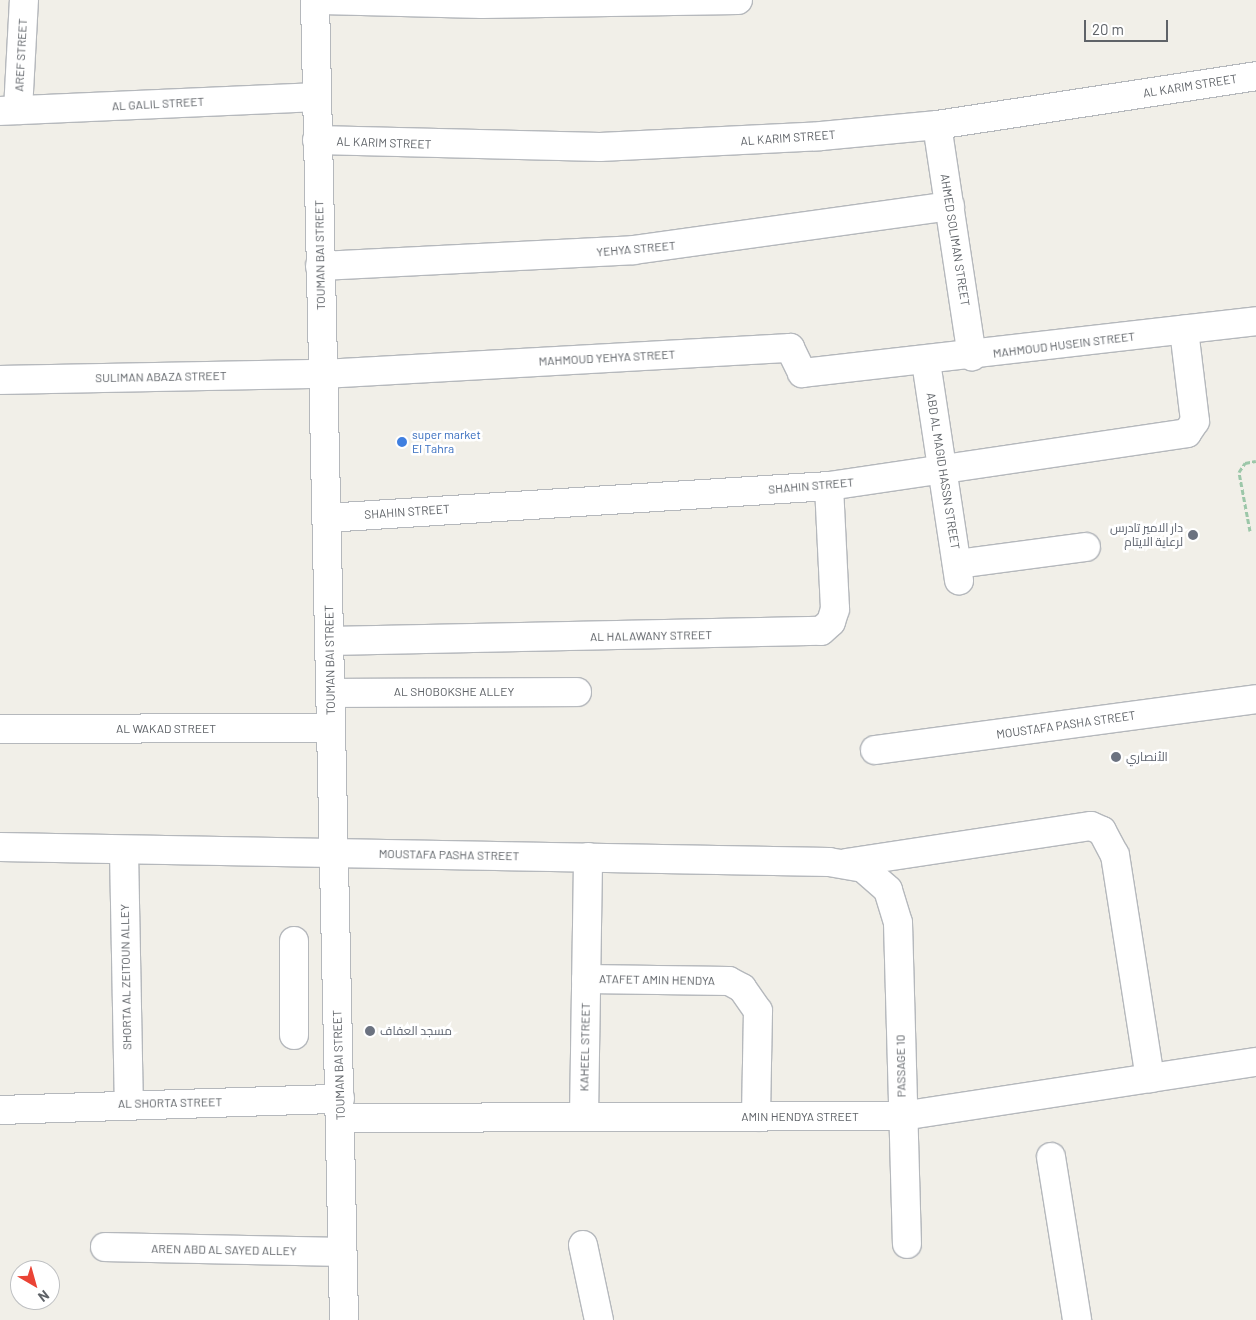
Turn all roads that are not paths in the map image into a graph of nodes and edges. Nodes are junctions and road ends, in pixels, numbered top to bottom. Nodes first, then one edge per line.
1 (24, 0) edge
2 (315, 0) edge
3 (321, 0) edge
4 (738, 0) edge
5 (1256, 76) edge
6 (316, 97) junction
7 (9, 111) edge
8 (937, 125) junction
9 (317, 140) junction
10 (950, 206) junction
11 (320, 266) junction
12 (1256, 321) edge
13 (1184, 330) junction
14 (972, 356) junction
15 (926, 362) junction
16 (872, 365) joint
17 (323, 374) junction
18 (0, 380) edge
19 (943, 471) junction
20 (829, 486) junction
21 (326, 518) junction
22 (1086, 547) dead end
23 (329, 641) junction
24 (577, 692) dead end
25 (331, 693) junction
26 (1256, 699) edge
27 (331, 728) junction
28 (0, 729) edge
29 (876, 750) dead end
30 (0, 847) edge
31 (124, 851) junction
32 (333, 853) junction
33 (588, 857) junction
34 (846, 863) junction
35 (888, 890) joint
36 (294, 941) dead end
37 (586, 979) junction
38 (337, 995) junction
39 (294, 996) junction
40 (294, 1035) dead end
41 (1256, 1062) edge
42 (1150, 1078) junction
43 (128, 1104) junction
44 (340, 1109) junction
45 (0, 1110) edge
46 (902, 1116) junction
47 (584, 1117) junction
48 (756, 1117) junction
49 (1051, 1157) dead end
50 (583, 1244) dead end
51 (907, 1244) dead end
52 (105, 1247) dead end
53 (342, 1252) junction
54 (344, 1320) edge
55 (599, 1320) edge
56 (1077, 1320) edge

1 - 7 street, AREF STREET
2 - 6 street, TOUMAN BAI STREET
3 - 4 street
5 - 8 street, AL KARIM STREET
6 - 7 street, AL GALIL STREET
6 - 9 street, TOUMAN BAI STREET
8 - 9 street, AL KARIM STREET
8 - 10 street, AHMED SOLIMAN STREET
9 - 11 street, TOUMAN BAI STREET
10 - 11 street, YEHYA STREET
10 - 14 street, AHMED SOLIMAN STREET
11 - 17 street, TOUMAN BAI STREET
12 - 13 street, MAHMOUD HUSEIN STREET
13 - 14 street, MAHMOUD HUSEIN STREET
13 - 19 street, SHAHIN STREET
14 - 15 street, MAHMOUD HUSEIN STREET
15 - 16 street, MAHMOUD HUSEIN STREET
15 - 19 street, ABD AL MAGID HASSN STREET
16 - 17 street, MAHMOUD YEHYA STREET
17 - 18 street, SULIMAN ABAZA STREET
17 - 21 street, TOUMAN BAI STREET
19 - 20 street, SHAHIN STREET
19 - 22 street, ABD AL MAGID HASSN STREET
20 - 21 street, SHAHIN STREET
20 - 23 street, AL HALAWANY STREET
21 - 23 street, TOUMAN BAI STREET
23 - 25 street, TOUMAN BAI STREET
24 - 25 street, AL SHOBOKSHE ALLEY
25 - 27 street, TOUMAN BAI STREET
26 - 29 street, MOUSTAFA PASHA STREET
27 - 28 street, AL WAKAD STREET
27 - 32 street, TOUMAN BAI STREET
30 - 31 street, MOUSTAFA PASHA STREET
31 - 32 street, MOUSTAFA PASHA STREET
31 - 43 street, SHORTA AL ZEITOUN ALLEY
32 - 33 street, MOUSTAFA PASHA STREET
32 - 38 street, TOUMAN BAI STREET
33 - 34 street, MOUSTAFA PASHA STREET
33 - 37 street, KAHEEL STREET
34 - 35 street, MOUSTAFA PASHA STREET
34 - 42 street
35 - 46 street, PASSAGE 10
36 - 39 street
37 - 47 street, KAHEEL STREET
37 - 48 street, ATAFET AMIN HENDYA
38 - 39 street
38 - 44 street, TOUMAN BAI STREET
39 - 40 street
41 - 42 street, AMIN HENDYA STREET
42 - 46 street, AMIN HENDYA STREET
43 - 44 street, AL SHORTA STREET
43 - 45 street, AL SHORTA STREET
44 - 47 street, AMIN HENDYA STREET
44 - 53 street, TOUMAN BAI STREET
46 - 48 street, AMIN HENDYA STREET
46 - 51 street, PASSAGE 10
47 - 48 street, AMIN HENDYA STREET
49 - 56 street
50 - 55 street
52 - 53 street, AREN ABD AL SAYED ALLEY
53 - 54 street, TOUMAN BAI STREET

